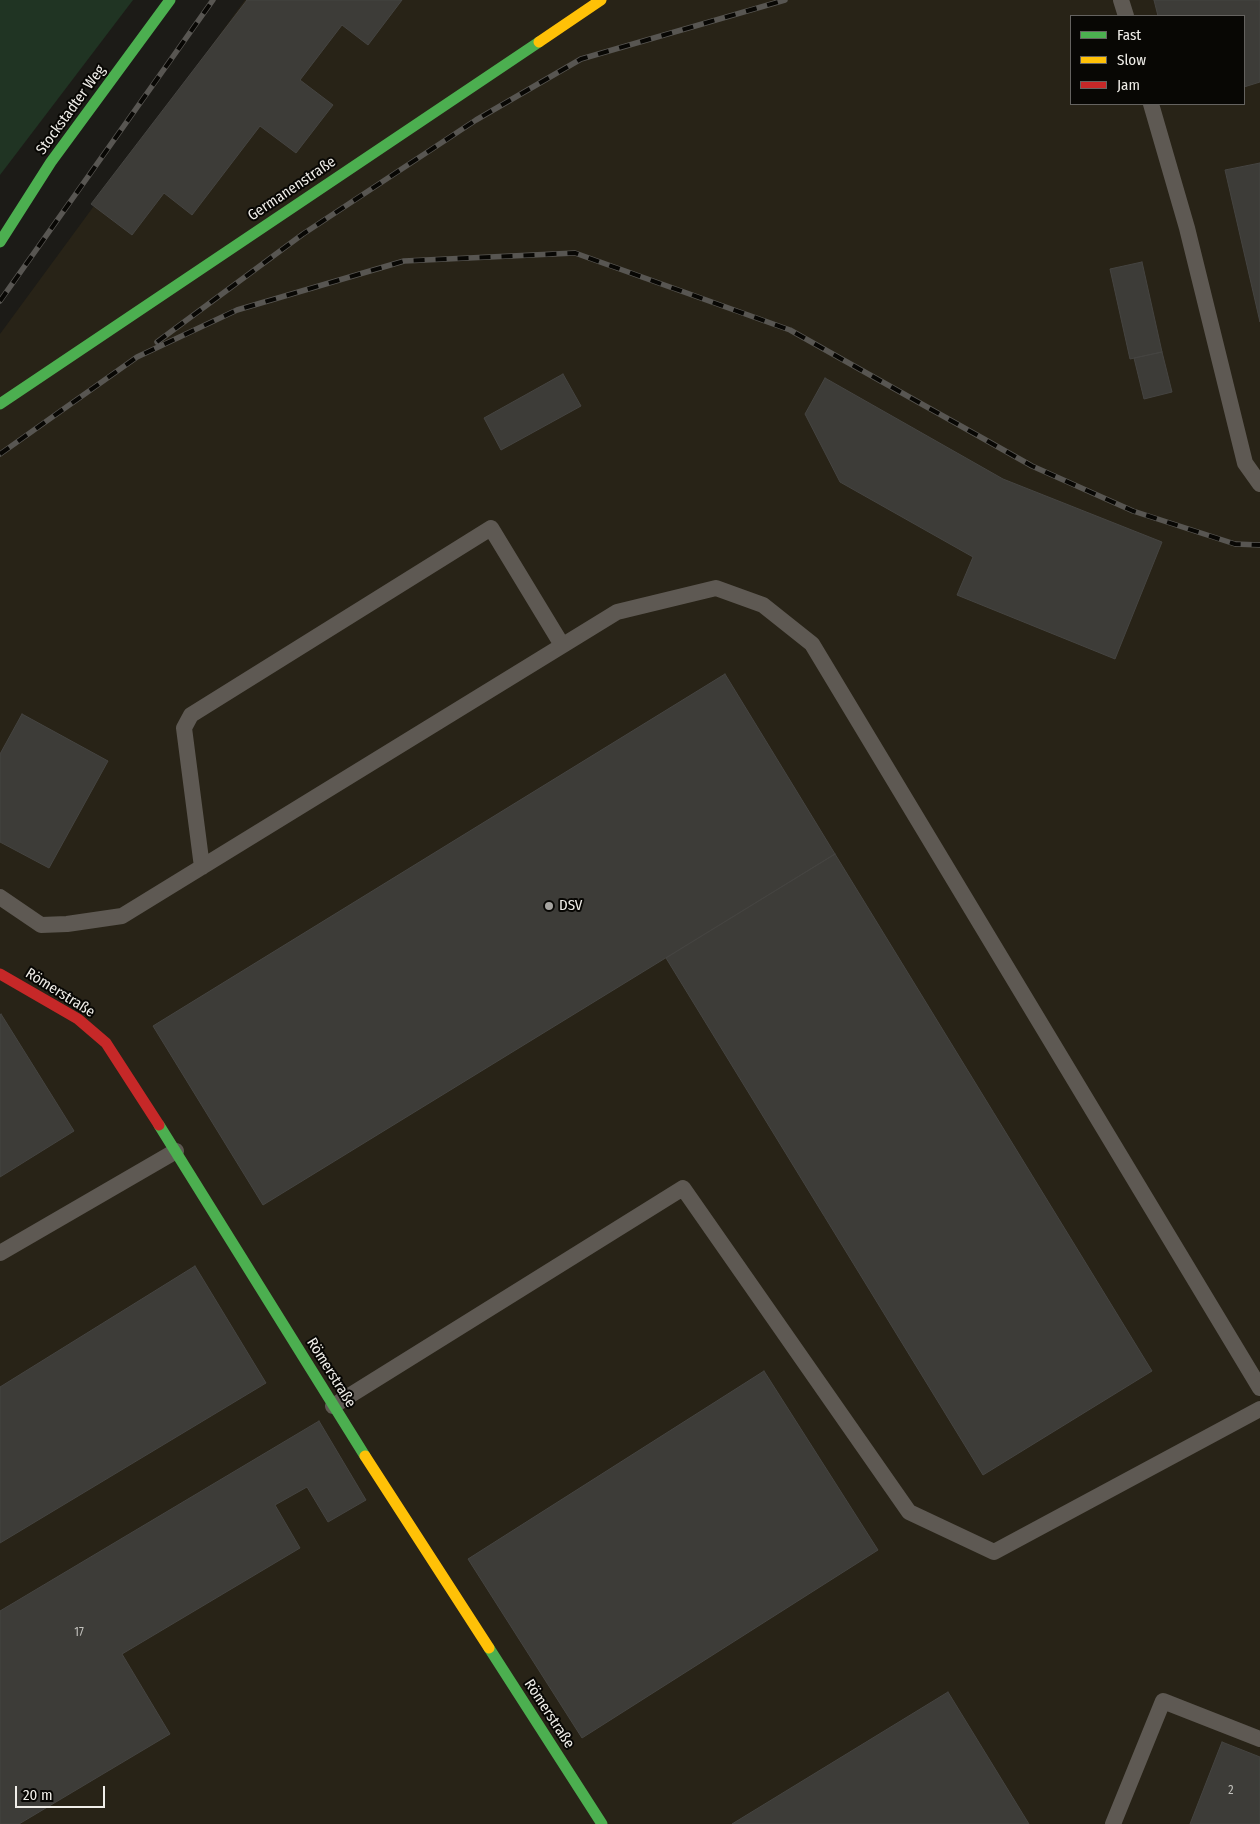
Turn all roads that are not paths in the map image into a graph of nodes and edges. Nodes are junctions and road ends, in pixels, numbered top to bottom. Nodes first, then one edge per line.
1 (170, 0) edge
2 (601, 0) edge
3 (1121, 0) edge
4 (1126, 15) edge
5 (1151, 105) edge
6 (0, 242) edge
7 (0, 404) edge
8 (1260, 484) edge
9 (562, 645) junction
10 (202, 867) junction
11 (0, 897) edge
12 (0, 974) edge
13 (176, 1151) junction
14 (0, 1253) edge
15 (1260, 1388) edge
16 (333, 1406) junction
17 (1260, 1409) edge
18 (1260, 1740) edge
19 (602, 1824) edge
20 (1113, 1824) edge

1 - 6 street, Stockstadter Weg
2 - 7 street, Germanenstraße
3 - 4 lane
5 - 8 lane
9 - 10 lane
9 - 10 lane
9 - 15 lane
10 - 11 lane
12 - 13 street, Römerstraße
13 - 14 lane
13 - 16 street, Römerstraße
16 - 17 lane
16 - 19 street, Römerstraße
18 - 20 lane

